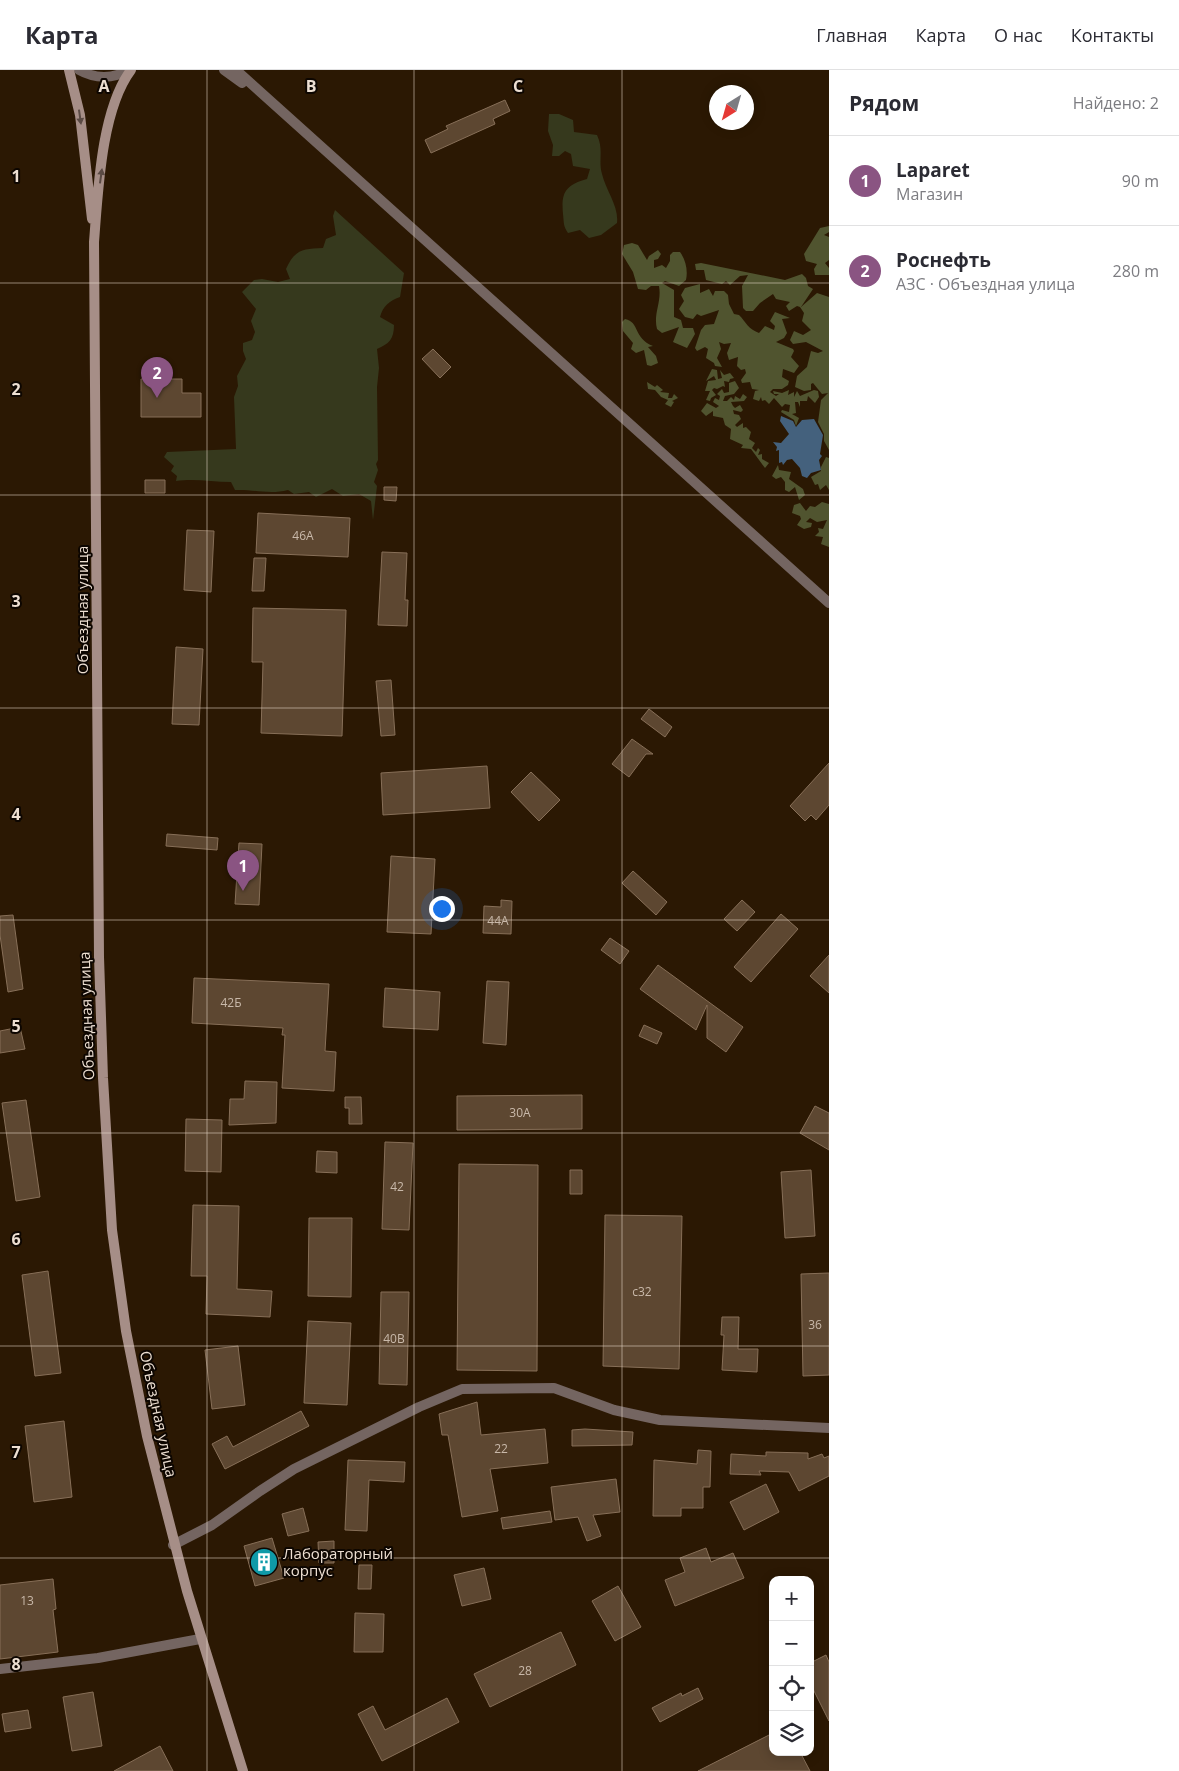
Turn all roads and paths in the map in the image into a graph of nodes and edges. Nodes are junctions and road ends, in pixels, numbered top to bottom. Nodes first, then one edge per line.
1 (69, 70) edge
2 (79, 70) edge
3 (130, 70) edge
4 (224, 70) edge
5 (236, 70) edge
6 (283, 114) junction
7 (94, 242) junction
8 (829, 603) edge
9 (829, 1428) edge
10 (174, 1545) junction
11 (200, 1638) junction
12 (0, 1669) edge
13 (243, 1771) edge

1 -> 7 main road
2 - 3 street
7 -> 3 main road
4 - 6 street
5 - 6 street
6 - 8 street
7 - 10 main road, Объездная улица
9 - 10 street
10 - 11 main road, Объездная улица
11 - 12 street
11 - 13 main road, Объездная улица

